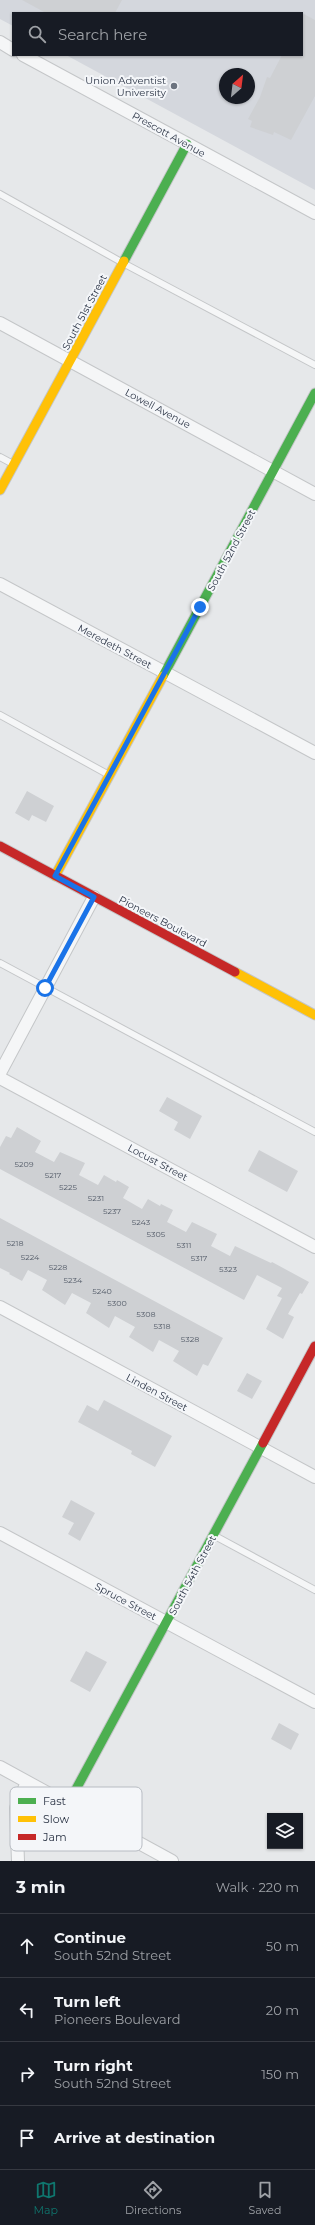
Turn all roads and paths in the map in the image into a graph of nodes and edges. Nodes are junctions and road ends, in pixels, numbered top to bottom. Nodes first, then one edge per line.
1 (0, 42) edge
2 (12, 49) edge
3 (25, 56) edge
4 (187, 144) junction
5 (0, 194) edge
6 (315, 213) edge
7 (123, 263) junction
8 (0, 323) edge
9 (70, 361) junction
10 (315, 365) edge
11 (315, 392) edge
12 (0, 457) edge
13 (14, 464) junction
14 (274, 471) junction
15 (0, 490) edge
16 (315, 494) edge
17 (0, 584) edge
18 (165, 673) junction
19 (0, 715) edge
20 (315, 753) edge
21 (110, 775) junction
22 (0, 846) edge
23 (55, 876) junction
24 (94, 897) junction
25 (0, 963) edge
26 (45, 988) junction
27 (315, 1015) edge
28 (0, 1073) edge
29 (0, 1078) edge
30 (315, 1132) edge
31 (315, 1247) edge
32 (0, 1307) edge
33 (315, 1346) edge
34 (312, 1358) edge
35 (261, 1447) junction
36 (315, 1477) edge
37 (0, 1533) edge
38 (214, 1535) junction
39 (315, 1590) edge
40 (166, 1622) junction
41 (315, 1702) edge
42 (0, 1767) edge
43 (27, 1782) junction
44 (25, 1787) edge
45 (36, 1787) edge
46 (77, 1787) edge
47 (142, 1845) edge
48 (18, 1851) edge
49 (18, 1861) edge
50 (172, 1861) edge

1 - 2 street
3 - 4 street, Prescott Avenue
4 - 6 street, Prescott Avenue
4 - 7 street, South 51st Street
5 - 7 lane
7 - 9 street, South 51st Street
7 - 10 lane
8 - 9 street, Lowell Avenue
9 - 13 street, South 51st Street
9 - 14 street, Lowell Avenue
11 - 14 street, South 52nd Street
12 - 13 lane
13 - 15 street, South 51st Street
14 - 16 street, Lowell Avenue
14 - 18 street, South 52nd Street
17 - 18 street, Meredeth Street
18 - 20 street, Meredeth Street
18 - 21 street, South 52nd Street
19 - 21 lane
21 - 23 street, South 52nd Street
22 - 23 street, Pioneers Boulevard
23 - 24 street, Pioneers Boulevard
24 - 26 street
24 - 27 street, Pioneers Boulevard
25 - 26 lane
26 - 28 street
26 - 30 lane
29 - 31 street, Locust Street
32 - 35 street, Linden Street
33 - 34 street, South 54th Street
34 - 35 street, South 54th Street
35 - 36 street, Linden Street
35 - 38 street, South 54th Street
37 - 40 street, Spruce Street
38 - 39 lane
38 - 40 street, South 54th Street
40 - 41 street, Spruce Street
40 - 46 street, South 54th Street
42 - 43 street
43 - 44 street
43 - 45 street
47 - 50 street
48 - 49 street

